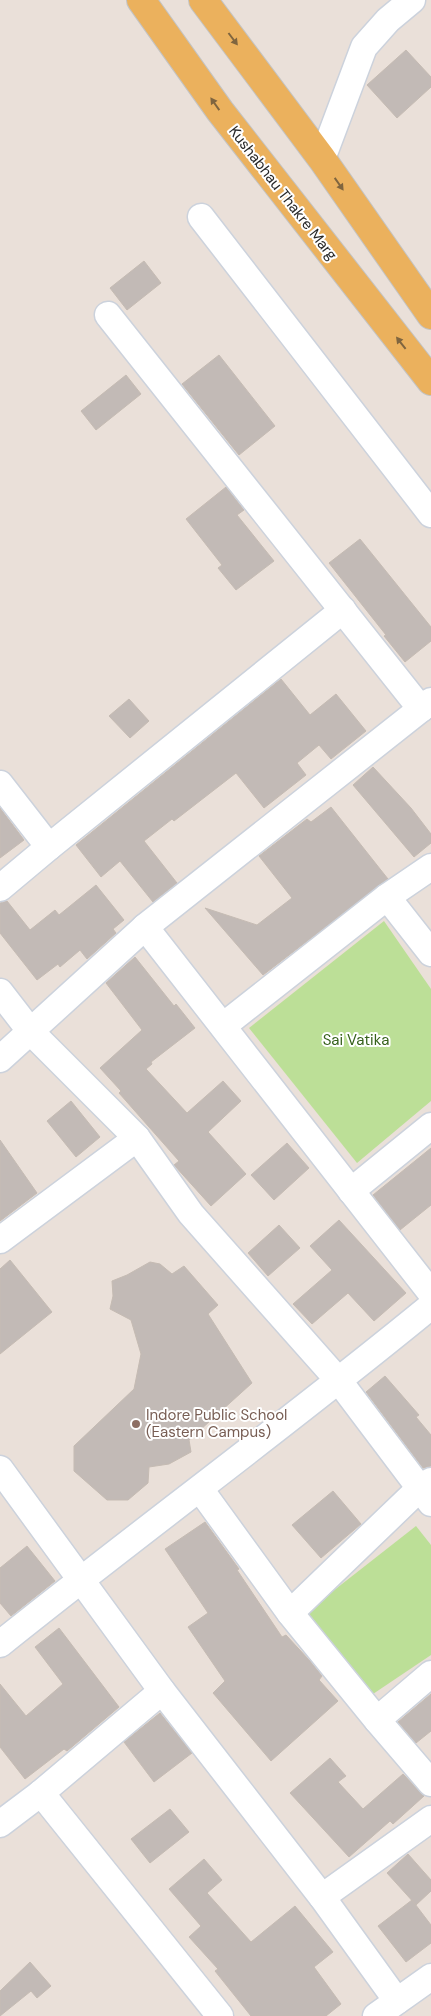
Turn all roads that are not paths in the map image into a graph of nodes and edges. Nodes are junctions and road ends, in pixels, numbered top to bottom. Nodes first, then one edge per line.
1 (141, 0) edge
2 (203, 0) edge
3 (412, 0) edge
4 (322, 159) junction
5 (201, 217) dead end
6 (108, 315) dead end
7 (431, 315) edge
8 (431, 382) edge
9 (431, 514) edge
10 (343, 610) junction
11 (426, 705) edge
12 (0, 784) edge
13 (48, 847) junction
14 (431, 867) edge
15 (0, 888) edge
16 (387, 897) junction
17 (145, 927) junction
18 (431, 953) edge
19 (0, 992) edge
20 (223, 1026) junction
21 (31, 1032) junction
22 (0, 1059) edge
23 (431, 1126) edge
24 (137, 1138) junction
25 (351, 1191) junction
26 (0, 1240) edge
27 (429, 1309) edge
28 (338, 1382) junction
29 (0, 1469) edge
30 (200, 1489) junction
31 (427, 1491) edge
32 (81, 1579) junction
33 (290, 1613) junction
34 (0, 1644) edge
35 (431, 1674) edge
36 (162, 1691) junction
37 (376, 1720) junction
38 (431, 1783) edge
39 (41, 1793) junction
40 (431, 1819) edge
41 (0, 1824) edge
42 (322, 1897) junction
43 (431, 1977) edge
44 (397, 2001) junction
45 (220, 2016) edge
46 (376, 2016) edge

8 -> 1 main road, Kushabhau Thakre Marg
2 -> 4 main road
3 - 4 street
4 -> 7 main road
5 - 9 street
6 - 10 street
10 - 11 street
10 - 13 street
11 - 17 street
12 - 13 street
13 - 15 street
14 - 16 street
16 - 18 street
16 - 20 street
17 - 20 street
17 - 21 street
19 - 21 street
20 - 25 street
21 - 22 street
21 - 24 street
23 - 25 street
24 - 26 street
24 - 28 street
25 - 27 street
27 - 28 street
28 - 30 street
28 - 31 street
29 - 32 street
30 - 32 street
30 - 33 street
31 - 33 street
32 - 34 street
32 - 36 street
33 - 37 street
35 - 37 street
36 - 39 street
36 - 42 street
37 - 38 street
39 - 41 street
39 - 45 street
40 - 42 street
42 - 44 street
43 - 44 street
44 - 46 street

